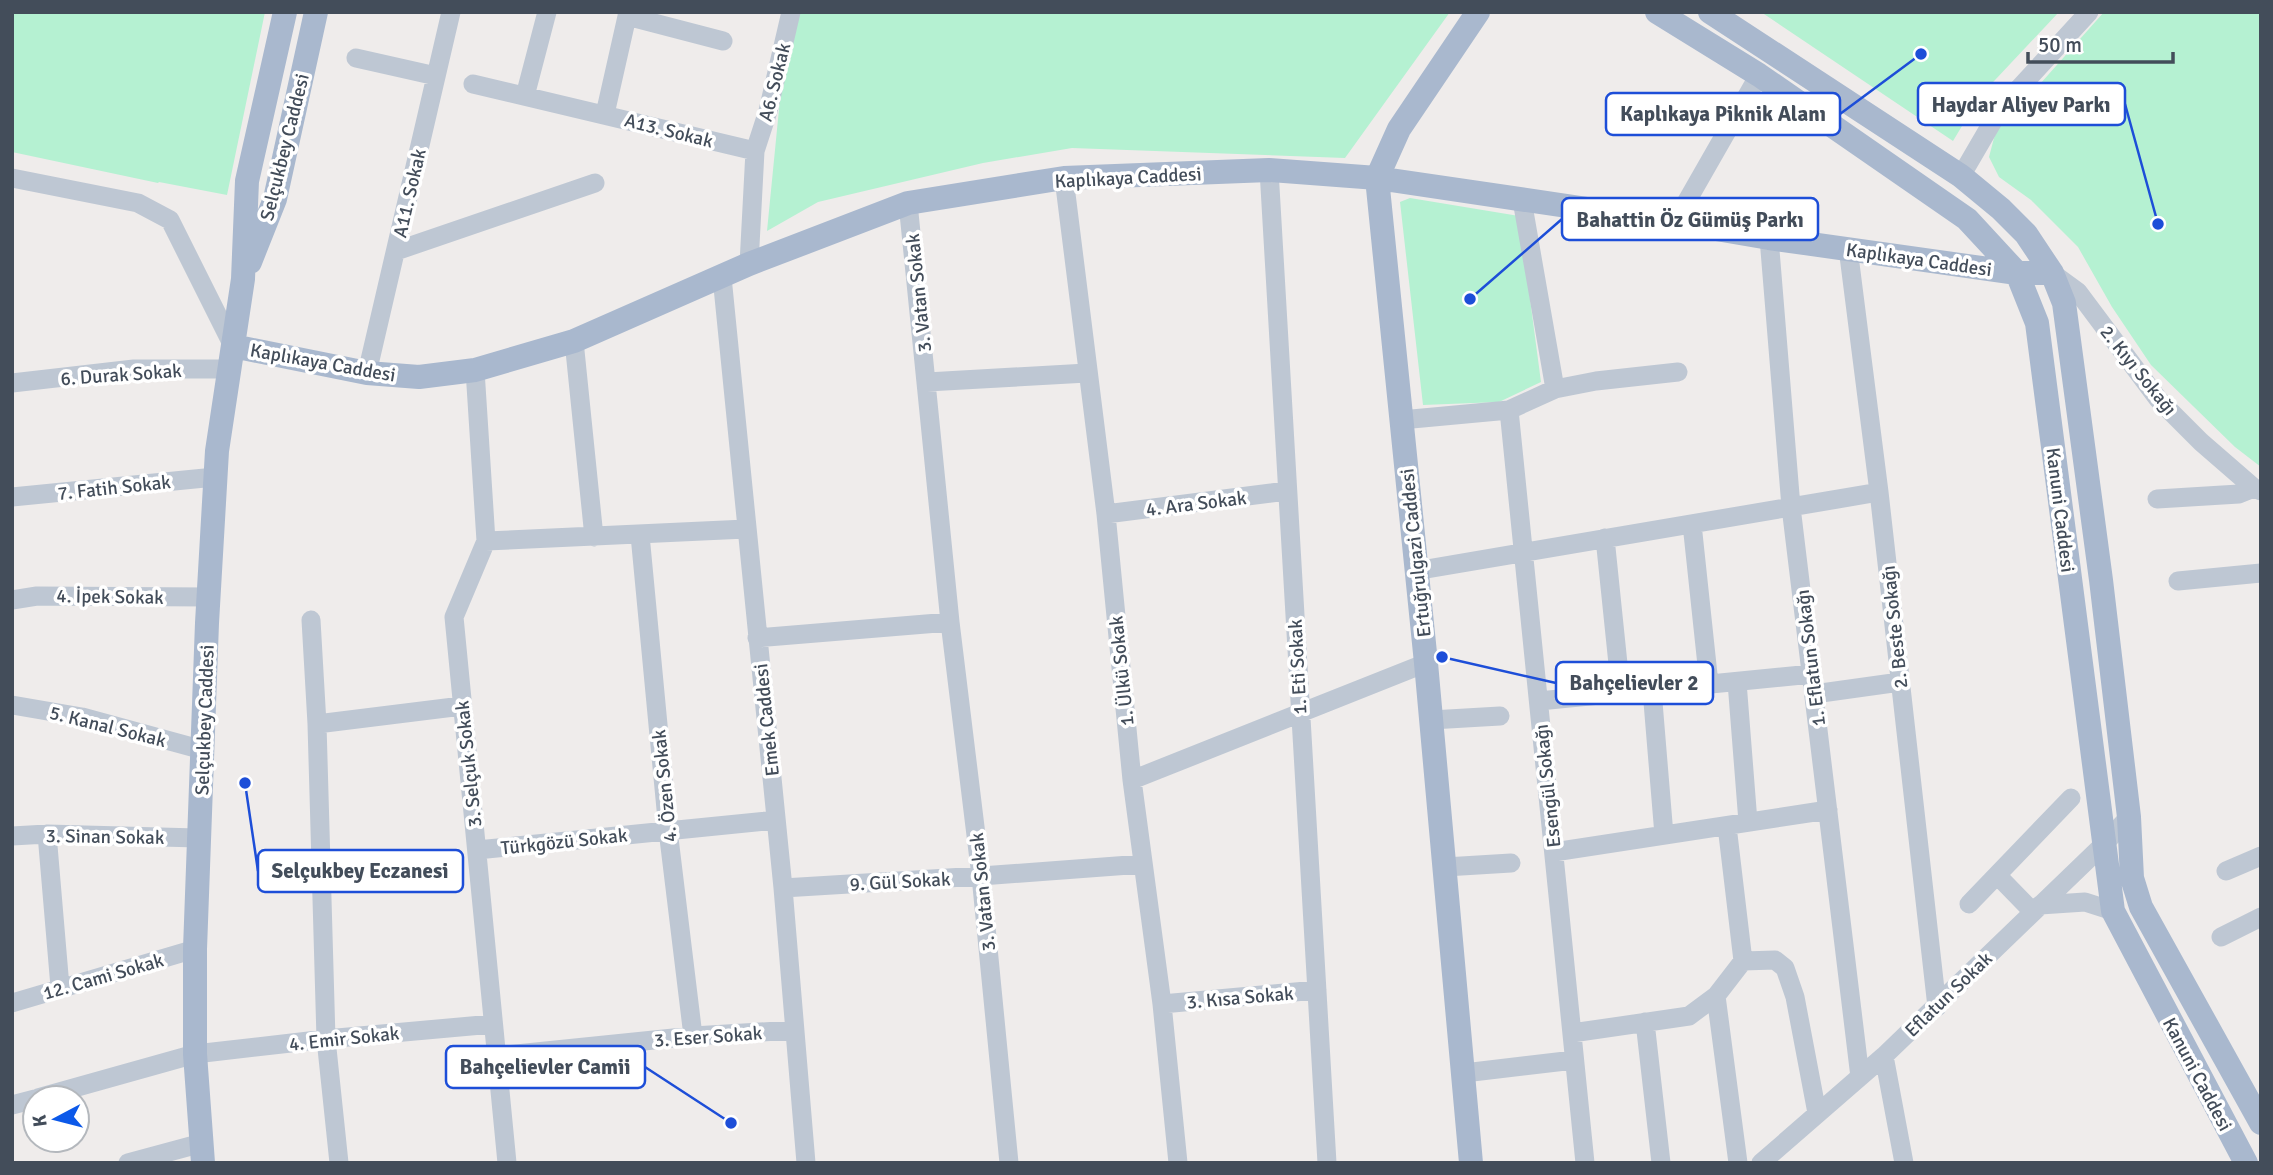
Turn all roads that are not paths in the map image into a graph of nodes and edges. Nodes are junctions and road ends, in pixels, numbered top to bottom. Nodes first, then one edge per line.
1 (285, 12) edge
2 (316, 12) edge
3 (451, 12) edge
4 (547, 12) edge
5 (791, 12) edge
6 (1478, 12) edge
7 (1657, 12) edge
8 (1710, 12) edge
9 (2090, 12) edge
10 (628, 14) edge
11 (723, 41) dead end
12 (356, 58) dead end
13 (1759, 75) junction
14 (436, 76) junction
15 (473, 84) dead end
16 (525, 96) junction
17 (605, 114) junction
18 (755, 151) junction
19 (1269, 170) junction
20 (1961, 176) junction
21 (12, 178) edge
22 (1064, 178) junction
23 (1377, 178) junction
24 (595, 184) dead end
25 (1522, 200) junction
26 (908, 204) junction
27 (1675, 222) junction
28 (1769, 239) junction
29 (1848, 248) junction
30 (396, 251) junction
31 (749, 264) junction
32 (2052, 272) junction
33 (2017, 273) junction
34 (722, 277) junction
35 (243, 279) junction
36 (573, 341) junction
37 (231, 358) junction
38 (475, 370) junction
39 (1678, 372) dead end
40 (367, 373) junction
41 (1087, 373) junction
42 (927, 382) junction
43 (12, 383) edge
44 (1555, 390) junction
45 (1509, 410) junction
46 (1401, 420) junction
47 (215, 477) junction
48 (2258, 489) edge
49 (1287, 491) junction
50 (1878, 492) junction
51 (12, 497) edge
52 (2157, 499) dead end
53 (1791, 507) junction
54 (1105, 514) junction
55 (1692, 524) junction
56 (746, 529) junction
57 (640, 535) junction
58 (594, 537) junction
59 (1605, 538) junction
60 (486, 541) junction
61 (1524, 552) junction
62 (1415, 571) junction
63 (2261, 573) edge
64 (2178, 581) dead end
65 (209, 597) junction
66 (12, 600) edge
67 (311, 620) dead end
68 (950, 622) junction
69 (757, 638) junction
70 (1426, 663) junction
71 (1737, 682) junction
72 (1900, 682) junction
73 (1709, 684) junction
74 (1813, 684) junction
75 (1651, 690) junction
76 (1621, 693) junction
77 (1539, 701) junction
78 (12, 705) edge
79 (462, 706) junction
80 (1299, 715) junction
81 (1500, 716) dead end
82 (1432, 720) junction
83 (317, 724) junction
84 (203, 750) junction
85 (1132, 780) junction
86 (2071, 798) dead end
87 (1828, 810) junction
88 (2129, 817) junction
89 (776, 820) junction
90 (1748, 822) junction
91 (1727, 826) junction
92 (668, 830) junction
93 (47, 834) junction
94 (1664, 835) junction
95 (12, 836) edge
96 (198, 838) junction
97 (2105, 843) junction
98 (477, 849) junction
99 (1553, 852) junction
100 (2261, 856) edge
101 (1511, 863) dead end
102 (1143, 864) junction
103 (1445, 867) junction
104 (2226, 871) dead end
105 (1997, 875) junction
106 (981, 876) junction
107 (783, 888) junction
108 (1969, 904) dead end
109 (2036, 908) junction
110 (2113, 911) junction
111 (2261, 917) edge
112 (2221, 937) dead end
113 (195, 949) junction
114 (1743, 961) junction
115 (60, 987) junction
116 (1317, 990) junction
117 (1716, 996) junction
118 (12, 1003) edge
119 (1163, 1004) junction
120 (1937, 1007) junction
121 (1645, 1022) junction
122 (493, 1024) junction
123 (794, 1030) junction
124 (1572, 1033) junction
125 (693, 1036) junction
126 (326, 1039) junction
127 (195, 1054) junction
128 (497, 1056) junction
129 (1884, 1056) junction
130 (1574, 1060) junction
131 (1464, 1073) junction
132 (1860, 1077) junction
133 (87, 1084) edge
134 (1818, 1113) junction
135 (2261, 1123) edge
136 (203, 1153) edge
137 (128, 1163) edge
138 (339, 1163) edge
139 (507, 1163) edge
140 (806, 1163) edge
141 (1009, 1163) edge
142 (1178, 1163) edge
143 (1327, 1163) edge
144 (1471, 1163) edge
145 (1585, 1163) edge
146 (1661, 1163) edge
147 (1738, 1163) edge
148 (1761, 1163) edge
149 (1904, 1163) edge
150 (2246, 1163) edge

1 - 35 main road, Selçukbey Caddesi
2 - 35 main road, Selçukbey Caddesi
3 - 14 street, A11. Sokak
4 - 16 street
5 - 18 street, A6. Sokak
6 - 23 main road, Ertuğrulgazi Caddesi
7 - 13 main road, Kanuni Caddesi
8 - 20 main road, Kanuni Caddesi
9 - 20 street
10 - 11 street
10 - 17 street
12 - 14 street
13 - 27 street
13 - 33 main road, Kanuni Caddesi
14 - 30 street, A11. Sokak
15 - 16 street, A13. Sokak
16 - 17 street, A13. Sokak
17 - 18 street, A13. Sokak
18 - 31 street
19 - 22 main road, Kaplıkaya Caddesi
19 - 23 main road, Kaplıkaya Caddesi
19 - 49 street, 1. Eti Sokak
20 - 32 main road, Kanuni Caddesi
21 - 37 street
22 - 26 main road, Kaplıkaya Caddesi
22 - 41 street, 1. Ülkü Sokak
23 - 25 main road, Kaplıkaya Caddesi
23 - 46 main road, Ertuğrulgazi Caddesi
24 - 30 street
25 - 27 main road, Kaplıkaya Caddesi
25 - 44 street
26 - 31 main road, Kaplıkaya Caddesi
26 - 42 street, 3. Vatan Sokak
27 - 28 main road, Kaplıkaya Caddesi
28 - 29 main road, Kaplıkaya Caddesi
28 - 53 street, 1. Eflatun Sokağı
29 - 33 main road, Kaplıkaya Caddesi
29 - 50 street, 2. Beste Sokağı
30 - 40 street, A11. Sokak
31 - 34 main road, Kaplıkaya Caddesi
32 - 33 main road, Kaplıkaya Caddesi
32 - 48 street, 2. Kıyı Sokağı
32 - 88 main road, Kanuni Caddesi
33 - 97 main road, Kanuni Caddesi
34 - 36 main road, Kaplıkaya Caddesi
34 - 56 street, Emek Caddesi
35 - 37 main road, Selçukbey Caddesi
36 - 38 main road, Kaplıkaya Caddesi
36 - 58 street
37 - 40 main road, Kaplıkaya Caddesi
37 - 43 street, 6. Durak Sokak
37 - 47 main road, Selçukbey Caddesi
38 - 40 main road, Kaplıkaya Caddesi
38 - 60 street, 3. Selçuk Sokak
39 - 44 street
41 - 42 street
41 - 54 street, 1. Ülkü Sokak
42 - 68 street, 3. Vatan Sokak
44 - 45 street
45 - 46 street
45 - 61 street, Esengül Sokağı
46 - 62 main road, Ertuğrulgazi Caddesi
47 - 51 street, 7. Fatih Sokak
47 - 65 main road, Selçukbey Caddesi
48 - 52 street
49 - 54 street, 4. Ara Sokak
49 - 80 street, 1. Eti Sokak
50 - 53 street
50 - 72 street, 2. Beste Sokağı
53 - 55 street
53 - 74 street, 1. Eflatun Sokağı
54 - 85 street, 1. Ülkü Sokak
55 - 59 street
55 - 73 street
56 - 57 street
56 - 69 street, Emek Caddesi
57 - 58 street
57 - 92 street, 4. Özen Sokak
58 - 60 street
59 - 61 street
59 - 76 street
60 - 79 street, 3. Selçuk Sokak
61 - 62 street
61 - 77 street, Esengül Sokağı
62 - 70 main road, Ertuğrulgazi Caddesi
63 - 64 street
65 - 66 street, 4. İpek Sokak
65 - 84 main road, Selçukbey Caddesi
67 - 83 street
68 - 69 street
68 - 106 street, 3. Vatan Sokak
69 - 89 street, Emek Caddesi
70 - 80 street
70 - 82 main road, Ertuğrulgazi Caddesi
71 - 73 street
71 - 74 street
71 - 90 street
72 - 74 street
72 - 120 street, 2. Beste Sokağı
73 - 75 street
74 - 87 street, 1. Eflatun Sokağı
75 - 76 street
75 - 94 street
76 - 77 street
77 - 99 street, Esengül Sokağı
78 - 84 street, 5. Kanal Sokak
79 - 83 street
79 - 98 street, 3. Selçuk Sokak
80 - 85 street
80 - 116 street, 1. Eti Sokak
81 - 82 street
82 - 103 main road, Ertuğrulgazi Caddesi
83 - 126 street
84 - 96 main road, Selçukbey Caddesi
85 - 102 street, 1. Ülkü Sokak
86 - 105 street
87 - 90 street
87 - 132 street, 1. Eflatun Sokağı
88 - 97 street, Eflatun Sokak
88 - 135 main road, Kanuni Caddesi
89 - 92 street, Türkgözü Sokak
89 - 107 street, Emek Caddesi
90 - 91 street
91 - 94 street
91 - 114 street
92 - 98 street, Türkgözü Sokak
92 - 125 street, 4. Özen Sokak
93 - 95 street, 3. Sinan Sokak
93 - 96 street, 3. Sinan Sokak
93 - 115 street
94 - 99 street
96 - 113 main road, Selçukbey Caddesi
97 - 109 street, Eflatun Sokak
97 - 110 main road, Kanuni Caddesi
98 - 122 street, 3. Selçuk Sokak
99 - 124 street, Esengül Sokağı
100 - 104 street
101 - 103 street
102 - 106 street, 9. Gül Sokak
102 - 119 street, 1. Ülkü Sokak
103 - 131 main road, Ertuğrulgazi Caddesi
105 - 108 street
105 - 109 street
106 - 107 street, 9. Gül Sokak
106 - 141 street, 3. Vatan Sokak
107 - 123 street, Emek Caddesi
109 - 110 street
109 - 120 street, Eflatun Sokak
110 - 150 main road, Kanuni Caddesi
111 - 112 street
113 - 115 street, 12. Cami Sokak
113 - 127 main road, Selçukbey Caddesi
114 - 117 street
114 - 134 street
115 - 118 street, 12. Cami Sokak
116 - 119 street, 3. Kısa Sokak
116 - 143 street, 1. Eti Sokak
117 - 121 street
117 - 147 street
119 - 142 street, 1. Ülkü Sokak
120 - 129 street, Eflatun Sokak
121 - 124 street
121 - 146 street
122 - 126 street, 4. Emir Sokak
122 - 128 street, 3. Selçuk Sokak
123 - 125 street, 3. Eser Sokak
123 - 140 street, Emek Caddesi
124 - 130 street, Esengül Sokağı
125 - 128 street, 3. Eser Sokak
126 - 127 street, 4. Emir Sokak
126 - 138 street
127 - 133 street, 4. Emir Sokak
127 - 136 main road, Selçukbey Caddesi
128 - 139 street, 3. Selçuk Sokak
129 - 132 street, Eflatun Sokak
129 - 149 street
130 - 131 street
130 - 145 street, Esengül Sokağı
131 - 144 main road, Ertuğrulgazi Caddesi
132 - 134 street, Eflatun Sokak
134 - 148 street, Eflatun Sokak
136 - 137 street

